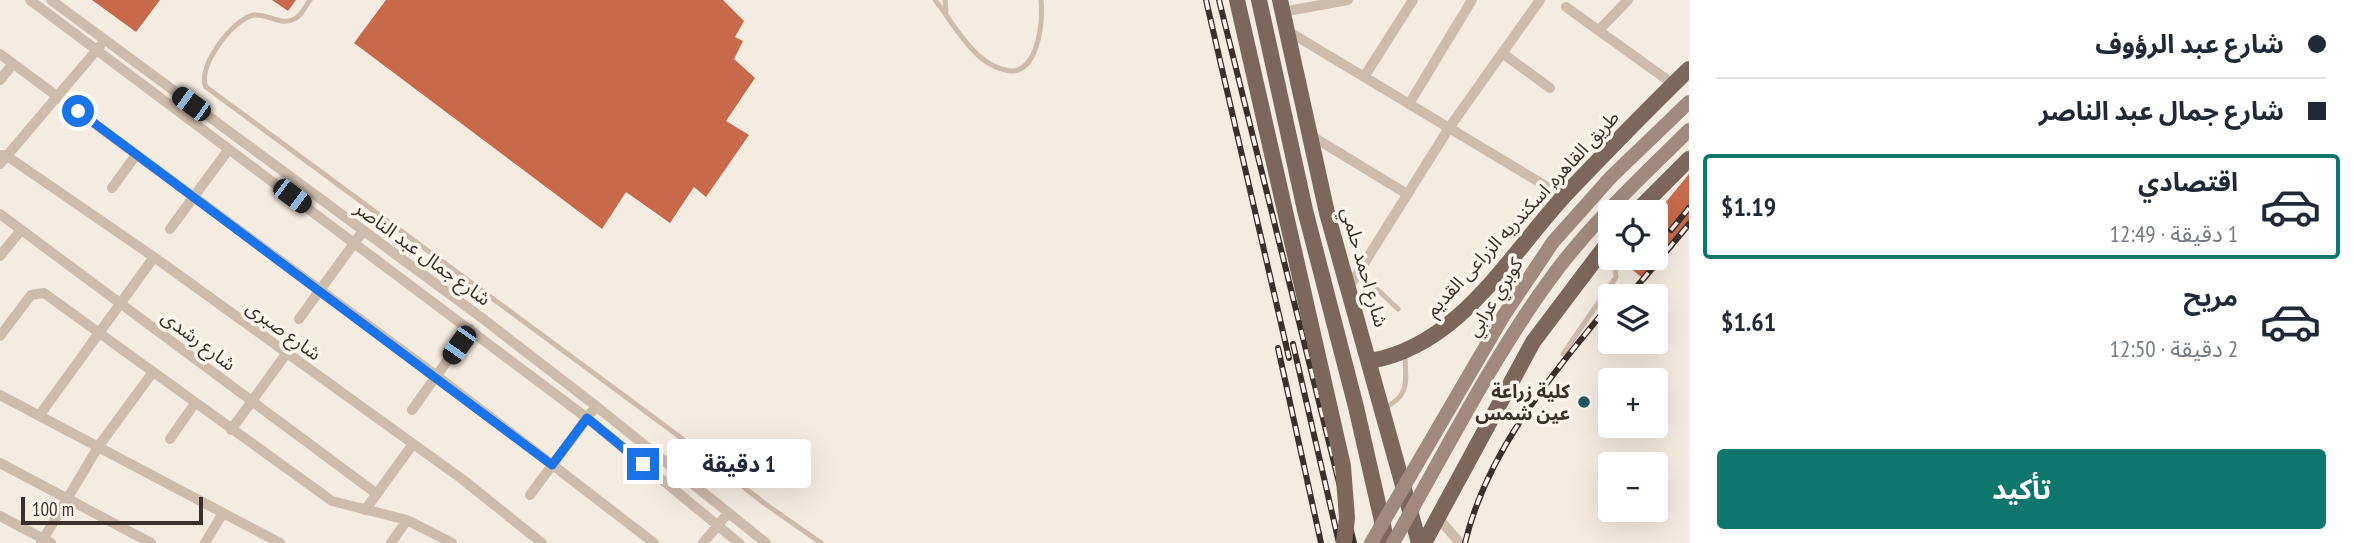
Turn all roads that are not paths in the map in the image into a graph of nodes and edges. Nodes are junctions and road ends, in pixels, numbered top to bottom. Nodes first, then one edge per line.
1 (30, 0) edge
2 (51, 0) edge
3 (310, 0) edge
4 (935, 0) edge
5 (944, 0) edge
6 (1041, 0) edge
7 (1237, 0) edge
8 (1259, 0) edge
9 (1348, 0) edge
10 (1413, 0) edge
11 (1472, 0) edge
12 (1540, 0) edge
13 (1628, 0) edge
14 (1281, 6) edge
15 (1566, 7) dead end
16 (946, 14) junction
17 (1286, 30) junction
18 (1599, 30) junction
19 (105, 41) junction
20 (97, 50) junction
21 (1502, 53) junction
22 (0, 54) edge
23 (13, 64) junction
24 (1689, 69) edge
25 (1364, 77) junction
26 (0, 80) edge
27 (1673, 84) junction
28 (1550, 89) dead end
29 (58, 97) junction
30 (1689, 102) edge
31 (1409, 104) junction
32 (1449, 128) junction
33 (1689, 130) edge
34 (1310, 135) junction
35 (229, 149) junction
36 (136, 155) junction
37 (2, 159) edge
38 (1689, 159) edge
39 (112, 188) dead end
40 (1407, 194) junction
41 (194, 197) junction
42 (1564, 197) junction
43 (1648, 200) edge
44 (0, 214) edge
45 (170, 229) dead end
46 (22, 230) junction
47 (363, 230) junction
48 (355, 242) junction
49 (1598, 255) edge
50 (0, 256) edge
51 (154, 257) junction
52 (1615, 270) edge
53 (1359, 272) junction
54 (1348, 289) junction
55 (320, 290) junction
56 (120, 303) junction
57 (1398, 309) dead end
58 (299, 319) dead end
59 (470, 329) junction
60 (99, 332) junction
61 (0, 335) edge
62 (1405, 352) junction
63 (286, 354) junction
64 (1563, 354) dead end
65 (1370, 361) junction
66 (153, 373) junction
67 (437, 376) junction
68 (0, 395) edge
69 (251, 401) junction
70 (195, 403) junction
71 (596, 405) junction
72 (1383, 409) junction
73 (412, 410) dead end
74 (39, 416) junction
75 (587, 418) junction
76 (231, 430) junction
77 (170, 439) dead end
78 (412, 444) junction
79 (99, 447) junction
80 (0, 463) edge
81 (552, 465) junction
82 (377, 494) junction
83 (530, 495) dead end
84 (68, 498) junction
85 (365, 510) junction
86 (223, 513) junction
87 (728, 513) junction
88 (0, 516) edge
89 (1439, 519) junction
90 (407, 520) junction
91 (718, 525) junction
92 (45, 542) edge
93 (151, 543) edge
94 (205, 543) edge
95 (280, 543) edge
96 (391, 543) edge
97 (452, 543) edge
98 (542, 543) edge
99 (654, 543) edge
100 (703, 543) edge
101 (739, 543) edge
102 (766, 543) edge
103 (821, 543) edge
104 (1344, 543) edge
105 (1371, 543) edge
106 (1387, 543) edge
107 (1393, 543) edge
108 (1419, 543) edge
109 (1424, 543) edge
110 (1460, 543) edge

1 - 20 street, شارع جمال عبد الناصر
2 - 19 street, شارع جمال عبد الناصر
3 - 103 lane
4 - 16 lane
5 - 16 lane
6 - 16 lane
7 - 104 main road, bridge
8 - 106 main road
9 - 14 street
10 - 25 street
11 - 31 street
12 - 21 street
13 - 18 street
14 - 17 main road, شارع احمد حلمي
15 - 18 street
17 - 25 street
17 - 34 main road, شارع احمد حلمي
18 - 27 street
19 - 20 street
19 - 47 street, شارع جمال عبد الناصر
20 - 29 street
20 - 35 street, شارع جمال عبد الناصر
21 - 28 street
21 - 32 street
22 - 23 street
23 - 26 street
23 - 29 street
24 - 27 main road, طريق القاهره, اسكندريه الزراعى القديم
25 - 31 street
27 - 42 main road, طريق القاهره, اسكندريه الزراعى القديم
29 - 36 street
29 - 37 street
30 - 105 main road, كوبري عرابي, bridge
31 - 32 street
32 - 40 street
32 - 42 street
33 - 107 main road, كوبري عرابي, bridge
34 - 40 street
34 - 54 main road, شارع احمد حلمي
35 - 41 street
35 - 48 street, شارع جمال عبد الناصر
36 - 39 street
36 - 41 street
37 - 51 street, شارع صبرى
38 - 43 main road
40 - 53 street
41 - 45 street
41 - 55 street
42 - 62 main road, طريق القاهره, اسكندريه الزراعى القديم
44 - 46 street, شارع رشدى
46 - 50 street
46 - 56 street, شارع رشدى
47 - 48 street
47 - 71 street, شارع جمال عبد الناصر
48 - 55 street
48 - 59 street, شارع جمال عبد الناصر
49 - 89 main road
51 - 56 street
51 - 63 street, شارع صبرى
52 - 64 lane
53 - 54 street
53 - 57 lane
54 - 65 main road, شارع احمد حلمي
55 - 58 street
55 - 67 street
56 - 60 street
56 - 69 street, شارع رشدى
59 - 67 street
59 - 75 street, شارع جمال عبد الناصر
60 - 61 street
60 - 66 street
60 - 74 street
62 - 65 main road, طريق القاهره, اسكندريه الزراعى القديم
62 - 72 lane
63 - 69 street
63 - 78 street, شارع صبرى
65 - 72 main road, شارع احمد حلمي
66 - 70 street
66 - 79 street
67 - 73 street
67 - 81 street
68 - 74 street
69 - 76 street
69 - 82 street, شارع رشدى
70 - 76 street
70 - 77 street
71 - 75 street
71 - 87 street, شارع جمال عبد الناصر
72 - 108 main road, شارع احمد حلمي
74 - 79 street
75 - 81 street
75 - 91 street, شارع جمال عبد الناصر
76 - 85 street
78 - 82 street
78 - 98 street, شارع صبرى
79 - 84 street
79 - 86 street
80 - 84 street
81 - 83 street
81 - 99 street
82 - 85 street
84 - 92 street
84 - 93 street
85 - 90 street
86 - 94 street
86 - 95 street
87 - 91 street
87 - 102 street, شارع جمال عبد الناصر
88 - 92 street
89 - 109 main road
89 - 110 street
90 - 96 street
90 - 97 street
91 - 100 street
91 - 101 street, شارع جمال عبد الناصر

